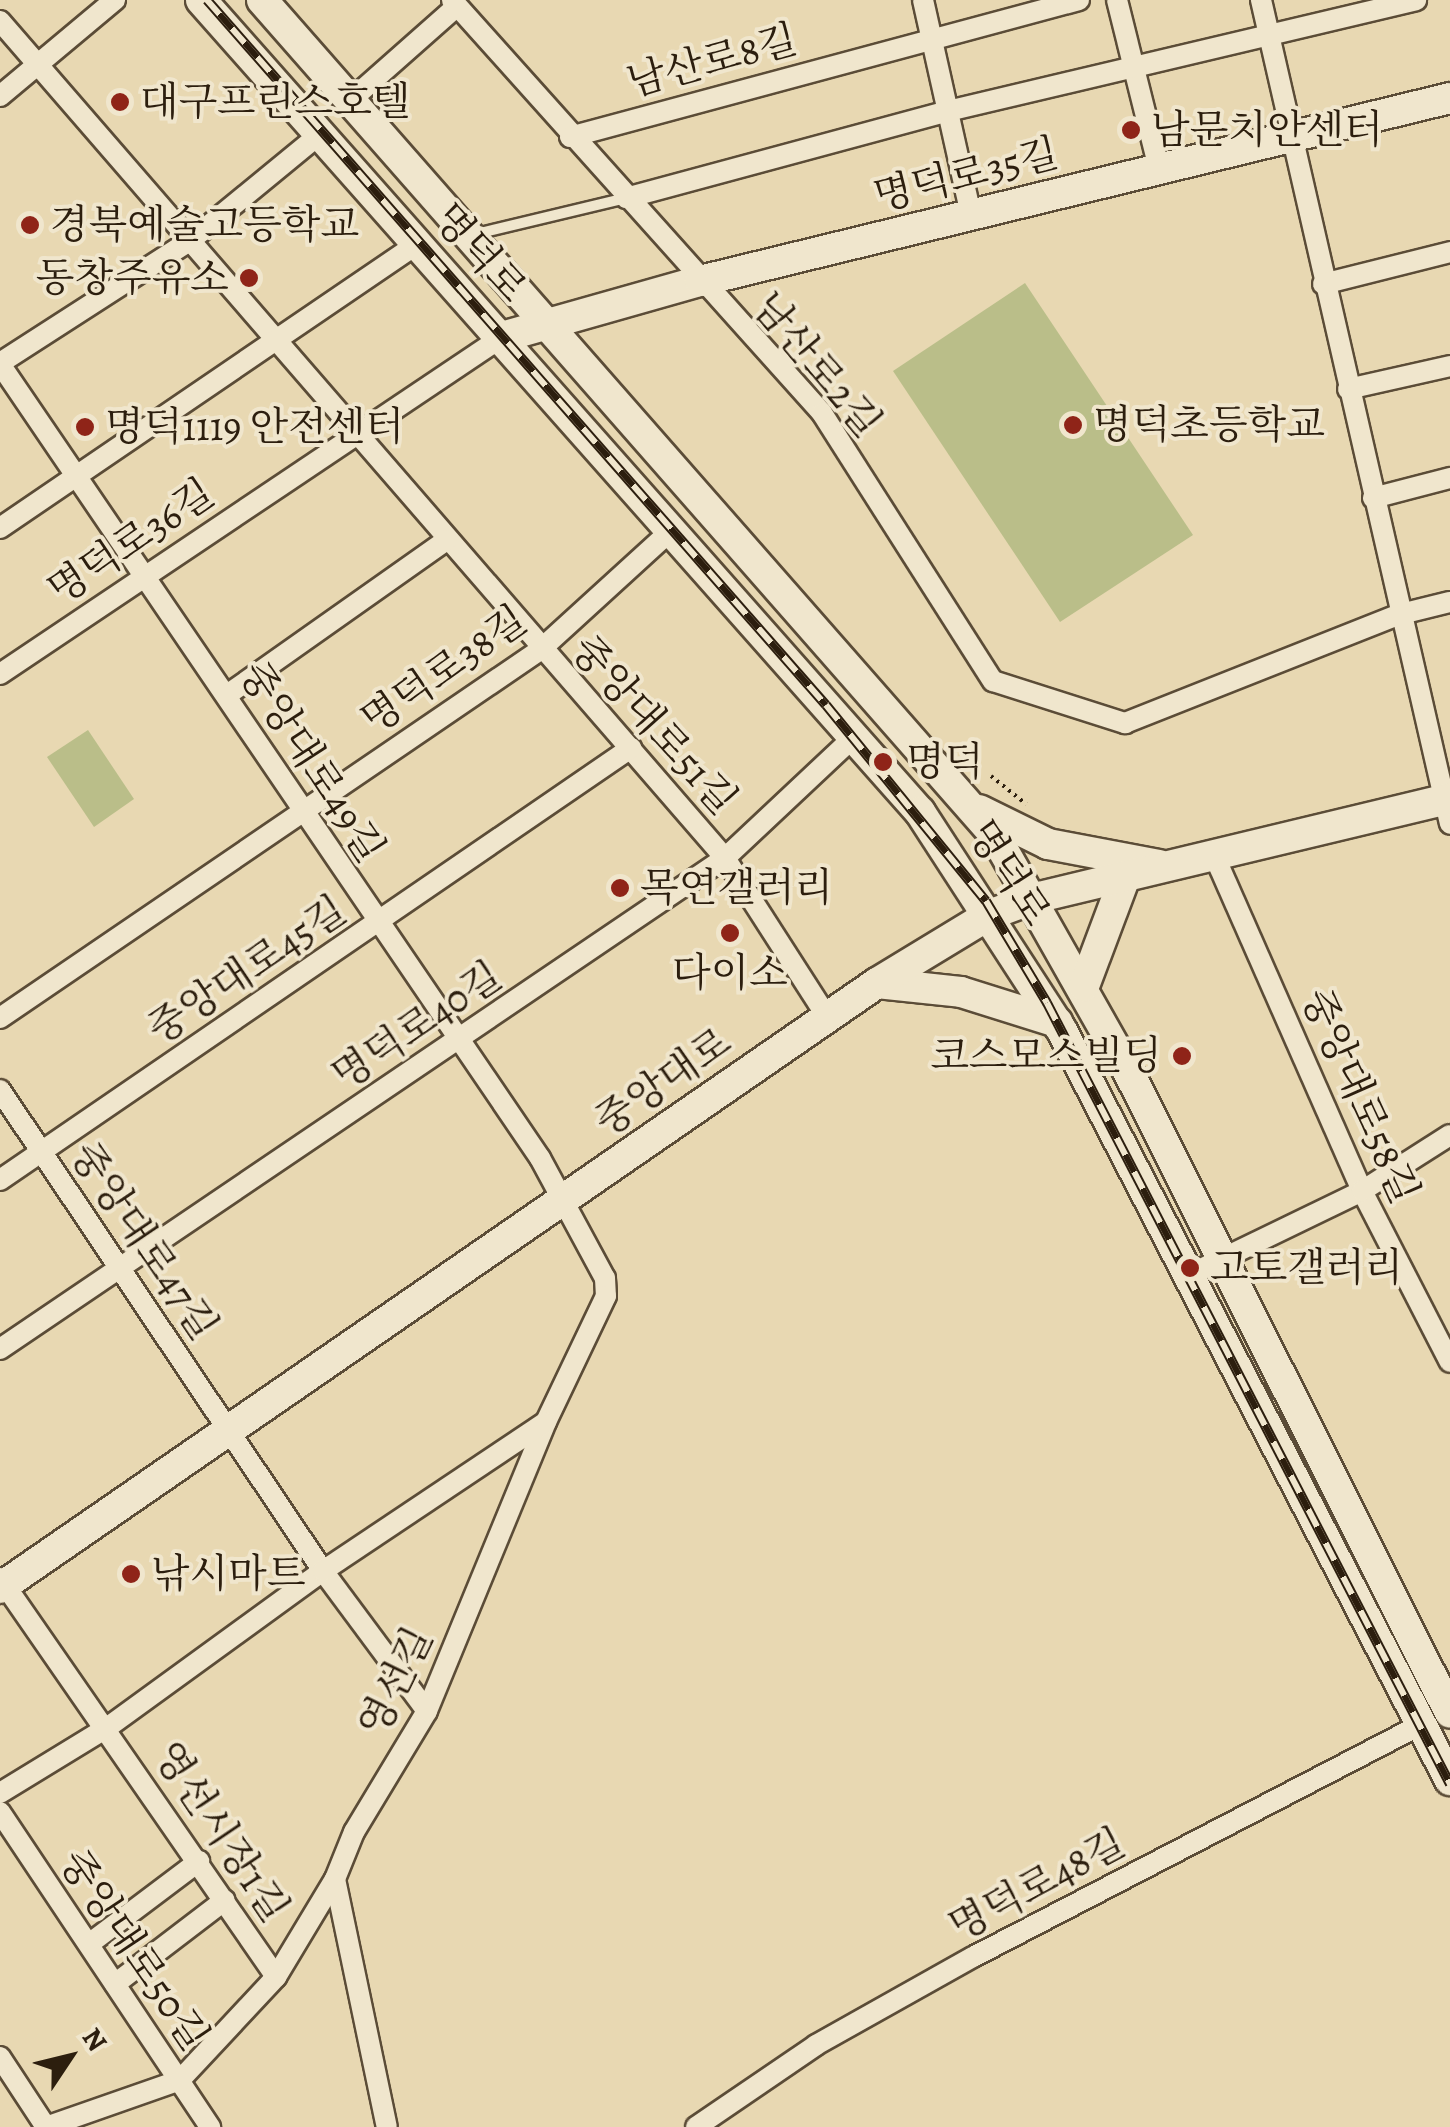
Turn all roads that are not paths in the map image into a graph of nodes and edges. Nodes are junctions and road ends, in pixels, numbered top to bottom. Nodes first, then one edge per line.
1 (114, 0) edge
2 (201, 0) edge
3 (262, 0) edge
4 (922, 0) edge
5 (1078, 0) edge
6 (1117, 0) edge
7 (1261, 0) edge
8 (1416, 0) edge
9 (455, 3) edge
10 (0, 21) edge
11 (1273, 34) junction
12 (931, 37) junction
13 (38, 63) junction
14 (1133, 67) junction
15 (0, 96) edge
16 (1450, 98) edge
17 (352, 99) junction
18 (948, 110) junction
19 (319, 135) junction
20 (570, 136) junction
21 (1289, 137) junction
22 (1159, 169) junction
23 (626, 198) junction
24 (971, 215) junction
25 (473, 234) junction
26 (191, 240) junction
27 (417, 244) junction
28 (1450, 252) edge
29 (700, 282) junction
30 (1323, 284) junction
31 (552, 323) junction
32 (502, 338) junction
33 (276, 343) junction
34 (0, 363) edge
35 (1450, 366) edge
36 (1348, 389) junction
37 (357, 435) junction
38 (79, 475) junction
39 (1450, 478) edge
40 (1373, 498) junction
41 (0, 528) edge
42 (668, 534) junction
43 (448, 540) junction
44 (146, 573) junction
45 (1450, 602) edge
46 (1400, 614) junction
47 (540, 650) junction
48 (0, 674) edge
49 (227, 695) junction
50 (854, 737) junction
51 (631, 748) junction
52 (968, 805) junction
53 (1448, 807) edge
54 (300, 810) junction
55 (1214, 855) junction
56 (726, 858) junction
57 (1167, 866) junction
58 (1125, 877) junction
59 (1035, 898) junction
60 (990, 915) junction
61 (378, 924) junction
62 (876, 983) junction
63 (1084, 986) junction
64 (827, 1017) junction
65 (0, 1018) edge
66 (1057, 1022) junction
67 (459, 1041) junction
68 (0, 1090) edge
69 (1450, 1135) edge
70 (43, 1152) junction
71 (0, 1180) edge
72 (1362, 1191) junction
73 (563, 1200) junction
74 (1223, 1259) junction
75 (119, 1269) junction
76 (1191, 1274) junction
77 (605, 1278) joint
78 (0, 1349) edge
79 (1450, 1362) edge
80 (546, 1422) junction
81 (230, 1432) junction
82 (322, 1571) junction
83 (2, 1584) edge
84 (428, 1711) junction
85 (1436, 1719) edge
86 (108, 1727) junction
87 (1450, 1780) edge
88 (0, 1793) edge
89 (0, 1812) edge
90 (199, 1861) junction
91 (335, 1880) junction
92 (225, 1900) junction
93 (88, 1944) junction
94 (276, 1977) junction
95 (116, 1984) junction
96 (0, 2058) edge
97 (180, 2080) junction
98 (46, 2127) edge
99 (210, 2127) edge
100 (388, 2127) edge
101 (696, 2127) edge

1 - 13 street
2 - 19 main road, 명덕로
3 - 17 main road, 명덕로
4 - 12 street
5 - 12 street, 남산로8길
6 - 14 street
7 - 11 street
8 - 11 street
9 - 17 street
9 - 20 street, 남산로2길
10 - 13 street, 중앙대로51길
11 - 14 street
11 - 21 street
12 - 18 street
12 - 20 street, 남산로8길
13 - 15 street
13 - 26 street, 중앙대로51길
14 - 18 street
14 - 22 street
16 - 21 main road, 명덕로35길
17 - 25 main road, 명덕로
18 - 23 street
18 - 24 street
19 - 26 street
19 - 27 main road, 명덕로
20 - 23 street, 남산로2길
21 - 22 main road, 명덕로35길
21 - 30 street
22 - 24 main road, 명덕로35길
23 - 25 lane
23 - 29 street, 남산로2길
24 - 29 main road, 명덕로35길
25 - 31 main road, 명덕로
26 - 33 street, 중앙대로51길
26 - 34 street
27 - 32 main road, 명덕로
27 - 33 street
28 - 30 street
29 - 31 main road, 명덕로35길
29 - 46 street, 남산로2길
30 - 36 street
31 - 32 main road, 명덕로35길
31 - 52 main road, 명덕로
32 - 37 street, 명덕로36길
32 - 42 main road, 명덕로
33 - 37 street, 중앙대로51길
33 - 38 street
34 - 38 street, 중앙대로49길
35 - 36 street
36 - 40 street
37 - 43 street, 중앙대로51길
37 - 44 street, 명덕로36길
38 - 41 street
38 - 44 street, 중앙대로49길
39 - 40 street
40 - 46 street
42 - 47 street, 명덕로38길
42 - 50 main road, 명덕로
43 - 47 street, 중앙대로51길
43 - 49 street
44 - 48 street, 명덕로36길
44 - 49 street, 중앙대로49길
45 - 46 street, 남산로2길
46 - 53 street
47 - 51 street, 중앙대로51길
47 - 54 street, 명덕로38길
49 - 54 street, 중앙대로49길
50 - 56 street, 명덕로40길
50 - 60 main road, 명덕로
51 - 56 street, 중앙대로51길
51 - 61 street, 중앙대로45길
52 - 57 main road
52 - 59 main road, 명덕로
53 - 55 main road, 중앙대로
54 - 61 street, 중앙대로49길
54 - 65 street, 명덕로38길
55 - 57 main road, 중앙대로
55 - 72 street, 중앙대로58길
56 - 64 street, 중앙대로51길
56 - 67 street, 명덕로40길
57 - 58 main road, 중앙대로
58 - 59 main road, 중앙대로
58 - 63 main road
59 - 60 main road, 중앙대로
59 - 63 main road, 명덕로
60 - 62 main road, 중앙대로
60 - 66 main road, 명덕로
61 - 67 street, 중앙대로49길
61 - 70 street, 중앙대로45길
62 - 64 main road, 중앙대로
62 - 66 main road
63 - 74 main road, 명덕로
64 - 73 main road, 중앙대로
66 - 76 main road, 명덕로
67 - 73 street, 중앙대로49길
67 - 75 street, 명덕로40길
68 - 70 street, 중앙대로47길
69 - 72 street
70 - 71 street, 중앙대로45길
70 - 75 street, 중앙대로47길
72 - 74 street
72 - 79 street, 중앙대로58길
73 - 77 street, 중앙대로49길
73 - 81 main road, 중앙대로
74 - 76 street
74 - 85 main road, 명덕로
75 - 78 street, 명덕로40길
75 - 81 street, 중앙대로47길
76 - 85 main road, 명덕로
77 - 80 street, 영선길
80 - 82 street, 영선시장1길
80 - 84 street, 영선길
81 - 82 street
81 - 83 main road, 중앙대로
82 - 84 street
82 - 86 street, 영선시장1길
83 - 86 street
84 - 91 street, 영선길
85 - 87 main road, 명덕로
85 - 101 street, 명덕로48길
86 - 88 street, 영선시장1길
86 - 90 street, 영선시장1길
89 - 93 street, 중앙대로50길
90 - 92 street, 영선시장1길
90 - 93 street
91 - 94 street, 영선길
91 - 100 street
92 - 94 street, 영선시장1길
92 - 95 street
93 - 95 street, 중앙대로50길
94 - 97 street, 영선길
95 - 97 street, 중앙대로50길
96 - 98 street
97 - 98 street
97 - 99 street, 중앙대로50길

